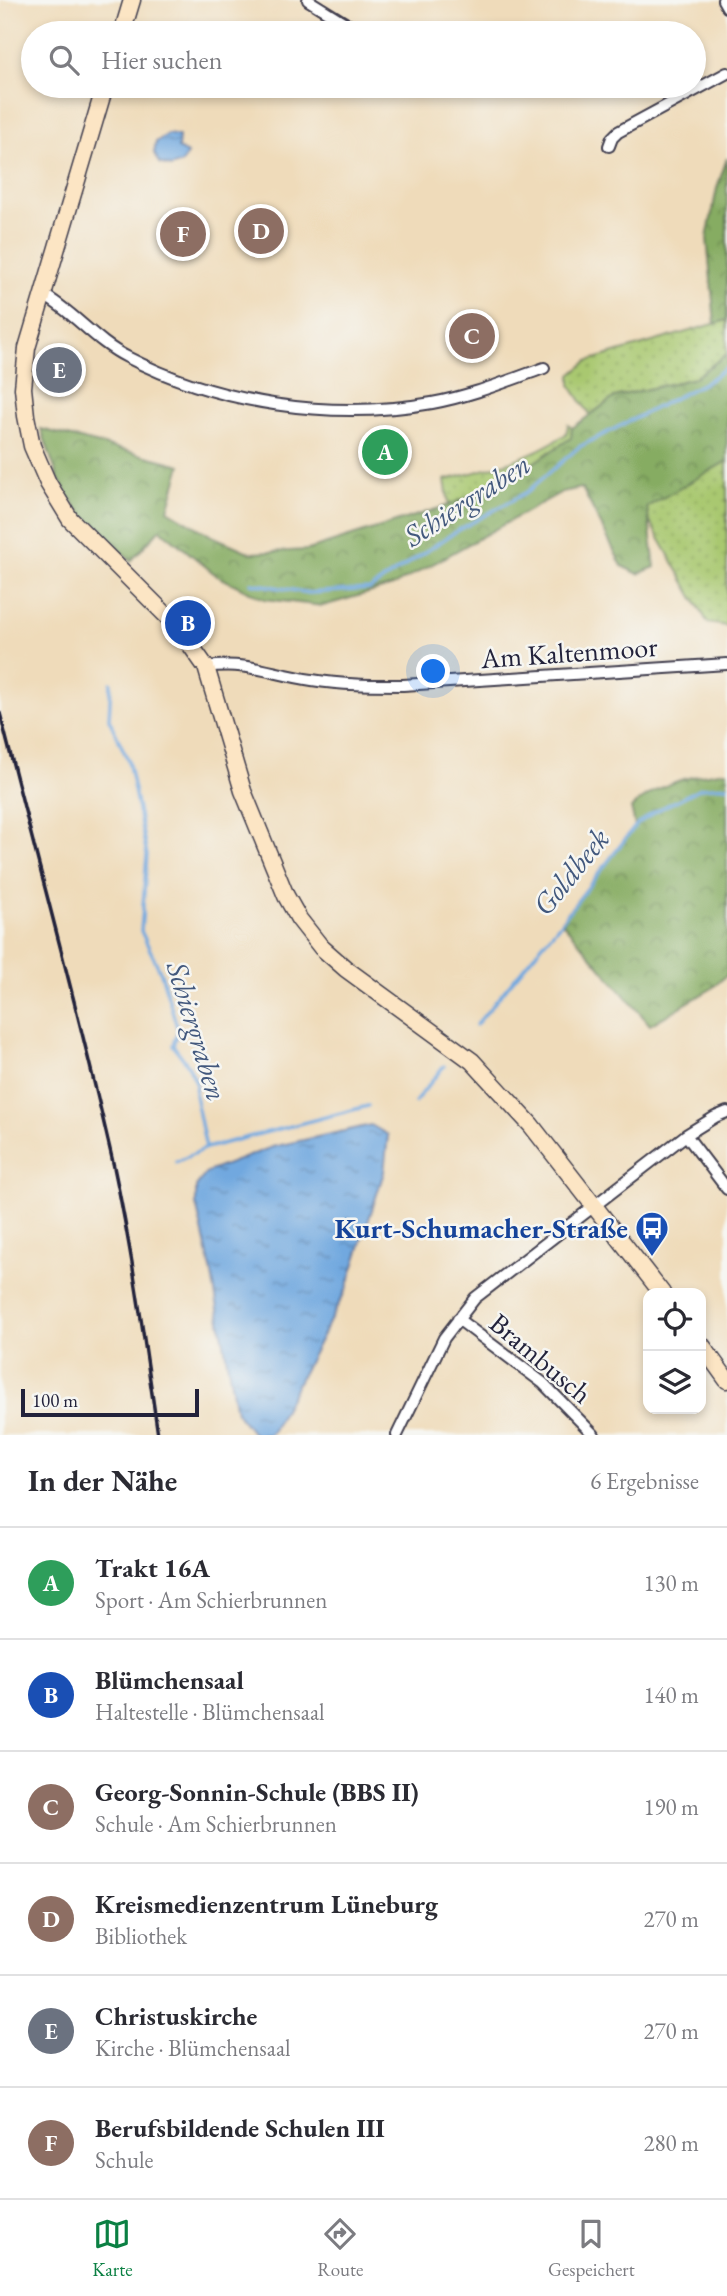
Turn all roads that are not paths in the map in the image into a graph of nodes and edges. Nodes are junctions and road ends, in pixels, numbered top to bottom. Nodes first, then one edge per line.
1 (132, 0) edge
2 (308, 0) edge
3 (723, 0) edge
4 (727, 8) edge
5 (126, 21) edge
6 (342, 21) edge
7 (727, 73) edge
8 (706, 84) edge
9 (101, 98) edge
10 (681, 98) edge
11 (609, 146) dead end
12 (42, 294) junction
13 (544, 368) dead end
14 (727, 664) edge
15 (206, 667) junction
16 (727, 1112) edge
17 (685, 1135) junction
18 (727, 1189) edge
19 (594, 1205) junction
20 (658, 1288) edge
21 (458, 1319) junction
22 (706, 1351) edge
23 (727, 1380) edge
24 (397, 1435) edge
25 (594, 1435) edge

1 - 5 street
2 - 6 street
3 - 4 street
7 - 8 street
9 - 12 street
10 - 11 street
12 - 13 street
12 - 15 street
14 - 15 street, Am Kaltenmoor
15 - 19 street
16 - 17 street
17 - 18 street
17 - 19 street
19 - 20 street
19 - 21 street
21 - 24 street
21 - 25 street, Brambusch
22 - 23 street

